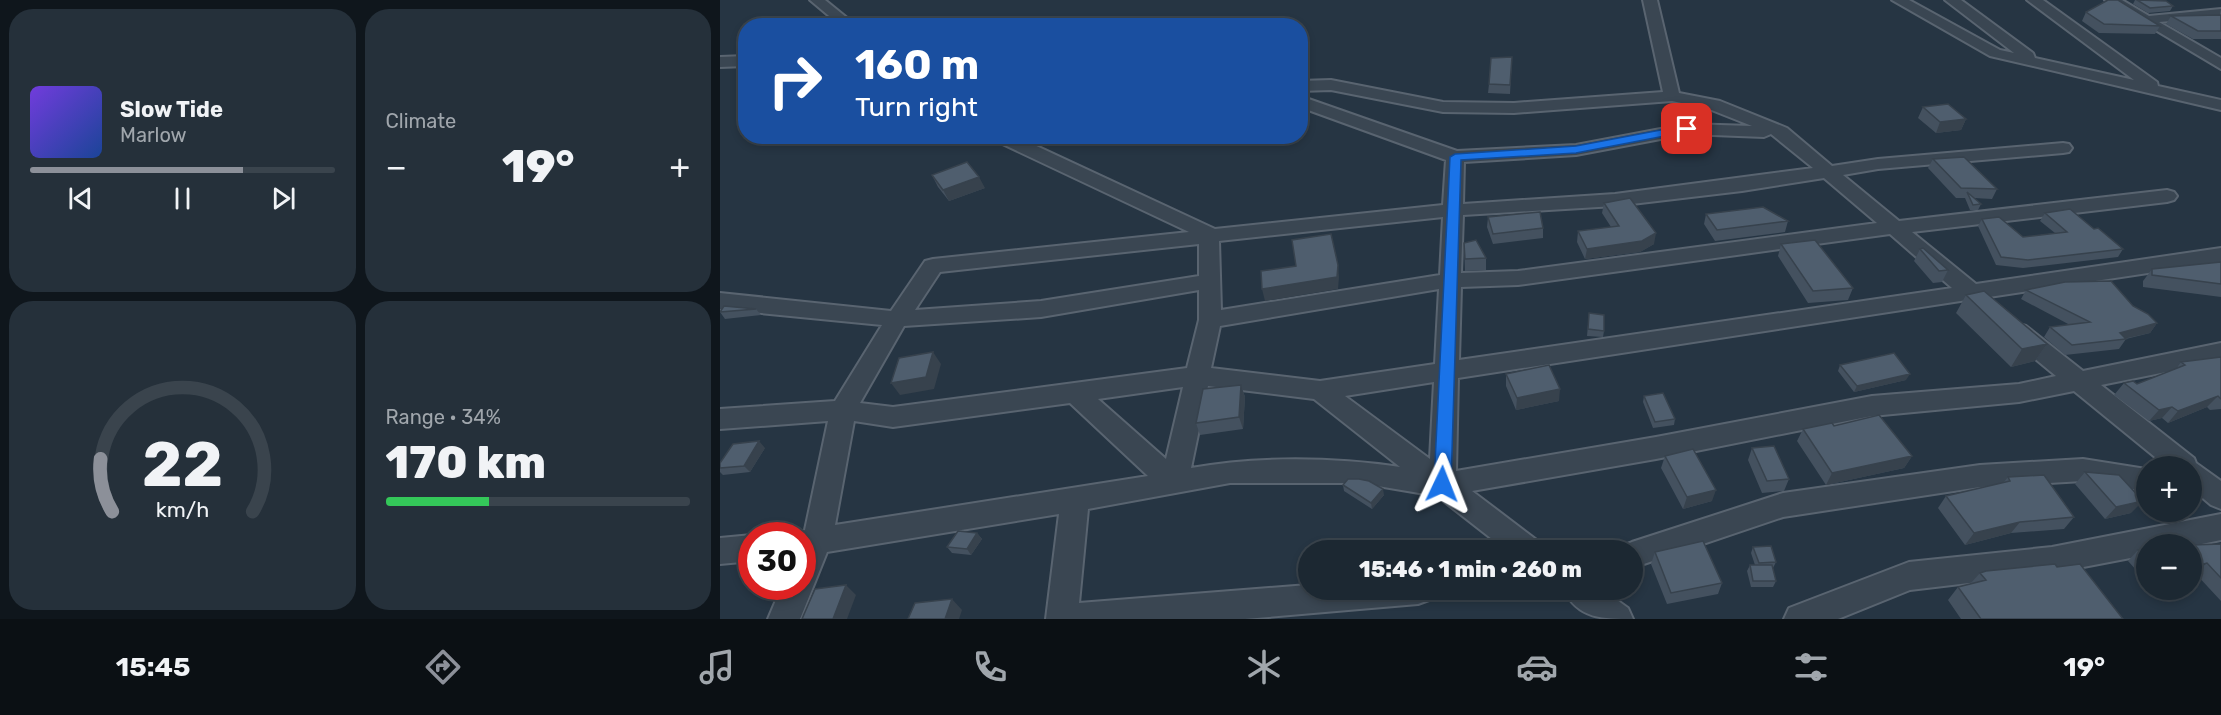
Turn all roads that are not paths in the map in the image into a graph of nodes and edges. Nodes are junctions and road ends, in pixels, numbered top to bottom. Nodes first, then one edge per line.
1 (818, 0) edge
2 (1650, 0) edge
3 (1899, 0) edge
4 (1952, 0) edge
5 (2034, 0) edge
6 (2112, 0) edge
7 (2195, 0) edge
8 (2220, 13) edge
9 (840, 18) edge
10 (2144, 19) junction
11 (738, 61) edge
12 (720, 62) edge
13 (2037, 63) junction
14 (2221, 64) edge
15 (1308, 86) edge
16 (2160, 91) junction
17 (1672, 96) junction
18 (1308, 104) edge
19 (2221, 105) edge
20 (1781, 132) junction
21 (1017, 144) edge
22 (2063, 148) dead end
23 (1455, 157) junction
24 (1827, 171) junction
25 (2167, 196) dead end
26 (1453, 210) junction
27 (1894, 228) junction
28 (1209, 234) junction
29 (2221, 255) edge
30 (1450, 280) junction
31 (1209, 281) junction
32 (1972, 293) junction
33 (720, 301) edge
34 (897, 319) junction
35 (1210, 320) junction
36 (2221, 352) edge
37 (1447, 371) junction
38 (1198, 376) junction
39 (2077, 381) junction
40 (1320, 390) junction
41 (1074, 392) junction
42 (843, 410) junction
43 (720, 419) edge
44 (2171, 456) edge
45 (2136, 478) edge
46 (2202, 481) edge
47 (1174, 483) junction
48 (1442, 484) junction
49 (2214, 490) edge
50 (1075, 499) junction
51 (815, 522) edge
52 (2221, 527) edge
53 (1515, 540) edge
54 (816, 541) edge
55 (738, 549) edge
56 (720, 551) edge
57 (1643, 551) edge
58 (792, 600) edge
59 (1298, 600) edge
60 (1592, 600) edge
61 (784, 619) edge
62 (1062, 619) edge
63 (1068, 619) edge
64 (1617, 619) edge
65 (1800, 619) edge

1 - 9 street
2 - 17 street
3 - 13 street
4 - 13 street
5 - 16 street
6 - 10 street
7 - 8 street
8 - 10 street
10 - 14 street
11 - 12 street
13 - 16 street
15 - 17 street
16 - 19 street
17 - 20 street
18 - 23 street
20 - 23 street
20 - 24 street
21 - 28 street
22 - 24 street
23 - 26 street
24 - 26 street
24 - 27 street
25 - 27 street
26 - 28 street
26 - 30 street
27 - 30 street
27 - 32 street
28 - 31 street
28 - 34 street
29 - 32 street
30 - 35 street
30 - 37 street
31 - 34 street
31 - 35 street
32 - 37 street
32 - 39 street
33 - 34 street
34 - 42 street
35 - 38 street
36 - 39 street
37 - 40 street
37 - 48 street
38 - 40 street
38 - 41 street
38 - 47 street
39 - 44 street
39 - 48 street
40 - 48 street
41 - 42 street
41 - 47 street
42 - 43 street
42 - 51 street
45 - 57 street
46 - 49 street
47 - 48 street
47 - 50 street
48 - 53 street
50 - 54 street
50 - 62 street
52 - 65 street
55 - 56 street
58 - 61 street
59 - 63 street
60 - 64 street

